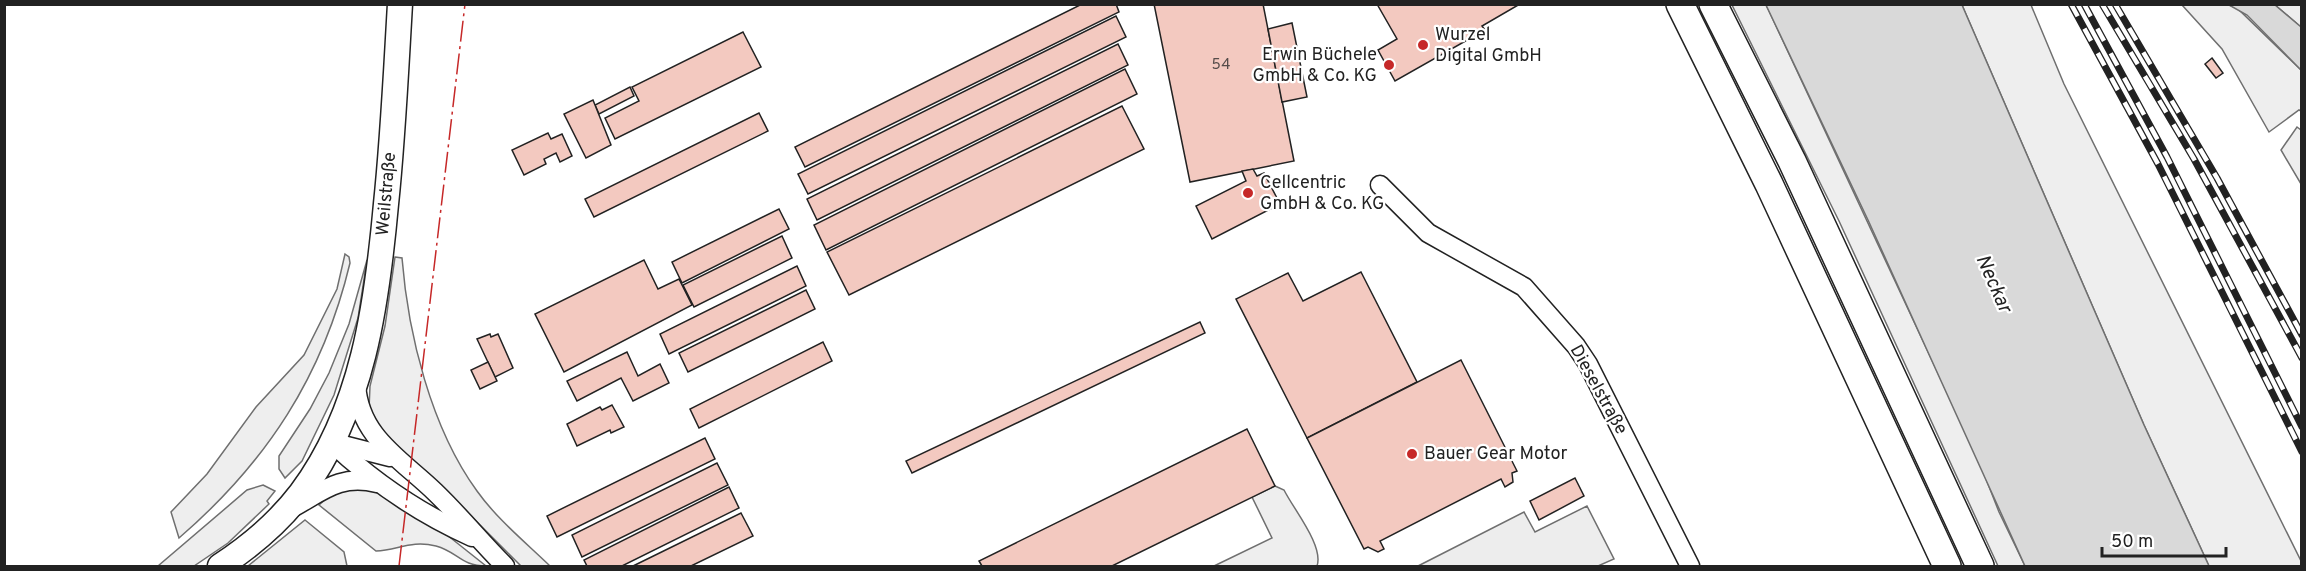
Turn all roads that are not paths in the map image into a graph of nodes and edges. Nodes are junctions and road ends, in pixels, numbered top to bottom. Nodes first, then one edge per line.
1 (400, 4) edge
2 (1680, 4) edge
3 (1713, 4) edge
4 (1380, 185) dead end
5 (356, 380) junction
6 (331, 442) junction
7 (395, 459) junction
8 (322, 481) junction
9 (382, 484) junction
10 (479, 541) junction
11 (220, 567) edge
12 (505, 567) edge
13 (1690, 567) edge
14 (1947, 567) edge
15 (1980, 567) edge

1 - 5 main road, Weilstraße
2 - 14 highway
3 - 15 highway
4 - 13 street, Dieselstraße
5 - 6 main road, Weilstraße
5 - 7 street, Weilstraße
6 - 7 street
6 - 8 main road
6 - 9 street, Weilstraße
7 - 10 street, Weilstraße
8 - 9 street
8 - 11 main road
9 - 10 street, Weilstraße
10 - 12 street, Weilstraße

